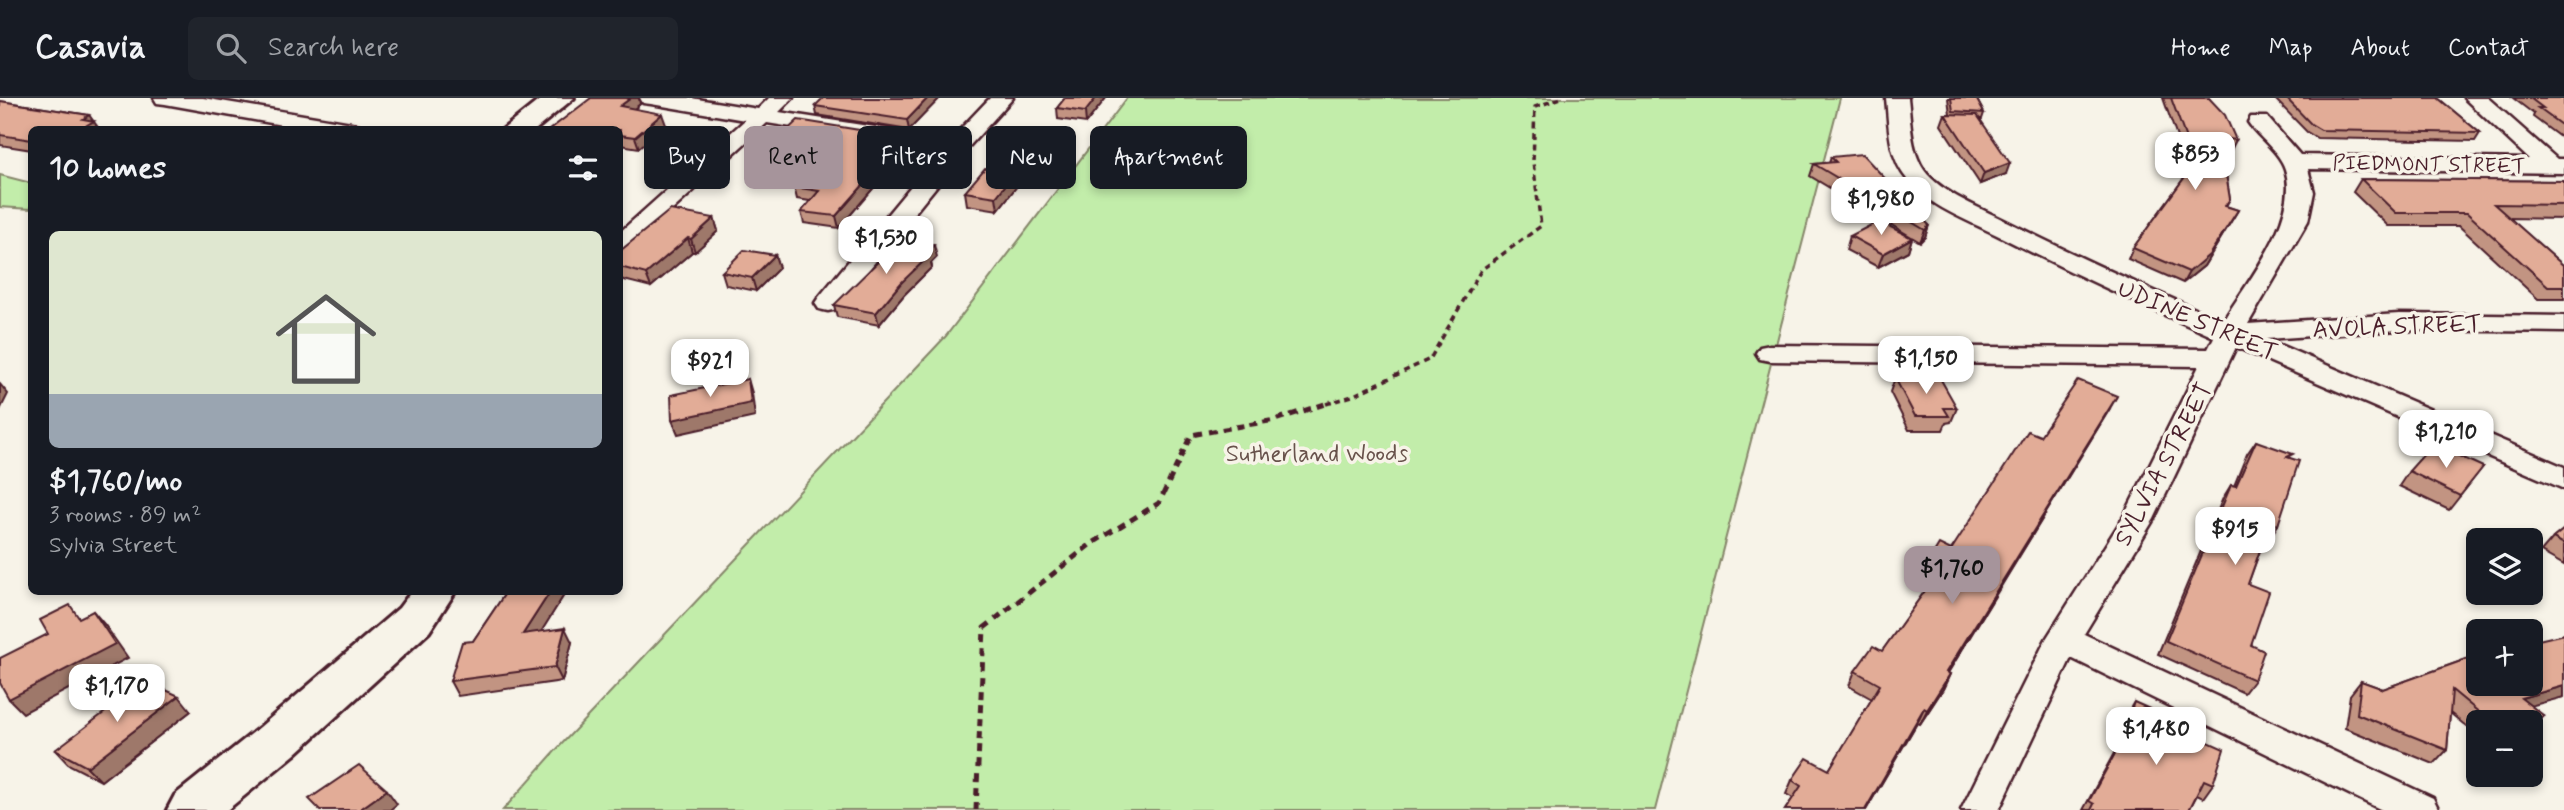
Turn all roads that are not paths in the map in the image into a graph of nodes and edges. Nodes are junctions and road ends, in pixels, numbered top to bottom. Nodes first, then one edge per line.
1 (165, 98) edge
2 (560, 98) edge
3 (650, 98) edge
4 (782, 98) edge
5 (1002, 98) edge
6 (1897, 98) edge
7 (2475, 98) edge
8 (761, 116) junction
9 (2259, 122) dead end
10 (328, 126) edge
11 (522, 126) edge
12 (972, 130) edge
13 (857, 131) edge
14 (2294, 162) junction
15 (2558, 166) edge
16 (922, 189) edge
17 (623, 242) edge
18 (828, 303) dead end
19 (2564, 324) edge
20 (2223, 346) junction
21 (1770, 353) dead end
22 (2564, 479) edge
23 (432, 595) edge
24 (2063, 639) junction
25 (192, 810) edge
26 (1980, 810) edge
27 (2420, 810) edge

1 - 10 street
2 - 11 street
3 - 8 street
4 - 8 street
5 - 12 street
6 - 20 street, UDINE STREET
7 - 15 street
8 - 13 street
8 - 17 street
9 - 14 street, SYLVIA STREET
14 - 15 street, PIEDMONT STREET
14 - 20 street, SYLVIA STREET
16 - 18 street
19 - 20 street, AVOLA STREET
20 - 21 street, AVOLA STREET
20 - 22 street, UDINE STREET
20 - 24 street, SYLVIA STREET
23 - 25 street
24 - 26 street, SYLVIA STREET
24 - 27 street

